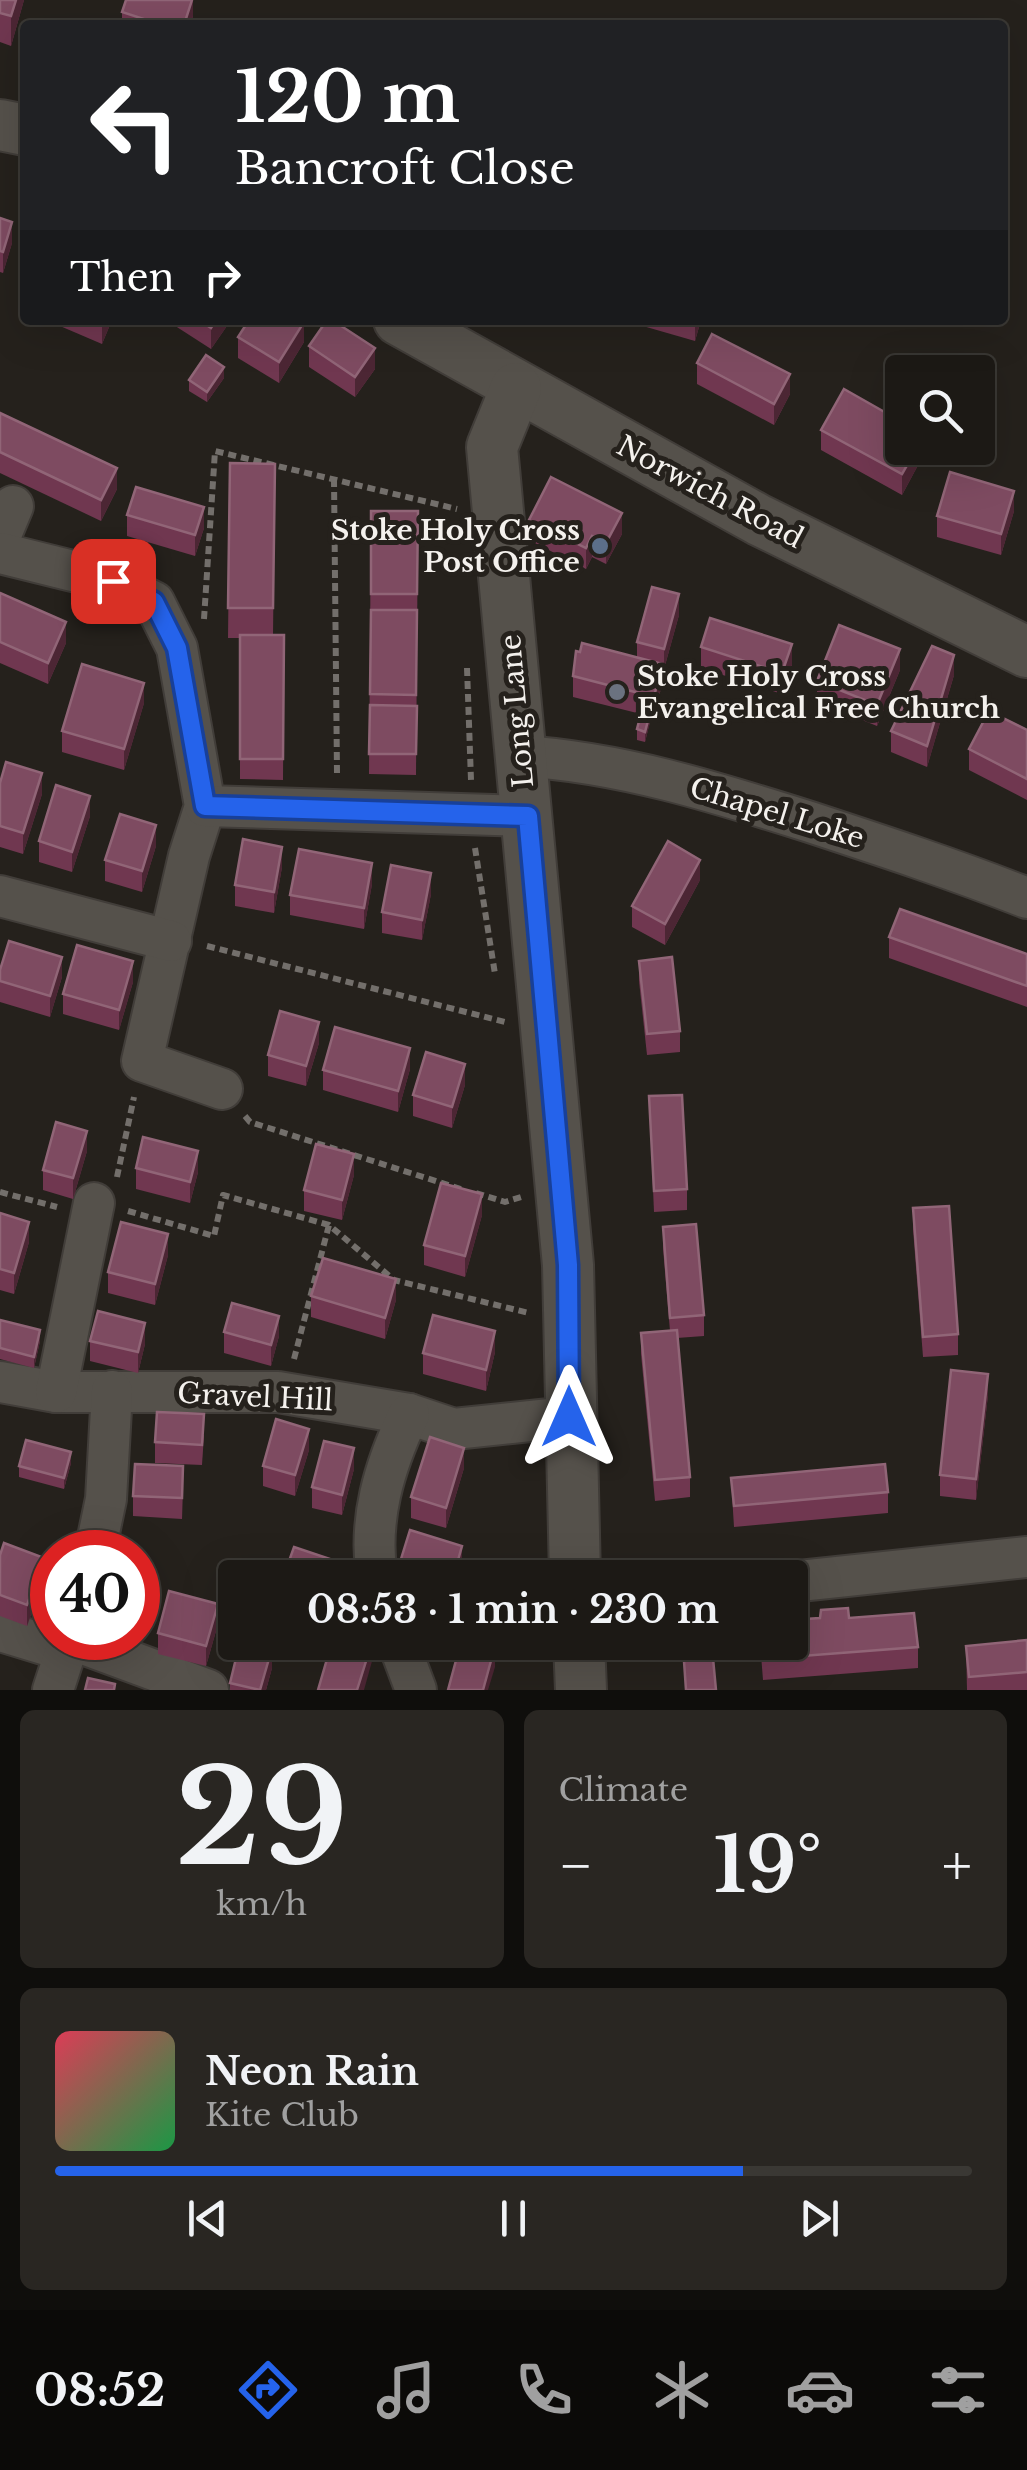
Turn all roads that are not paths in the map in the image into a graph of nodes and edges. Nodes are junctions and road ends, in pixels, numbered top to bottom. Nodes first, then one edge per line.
1 (407, 325) edge
2 (516, 388) junction
3 (0, 553) edge
4 (1027, 652) edge
5 (520, 756) junction
6 (205, 806) junction
7 (528, 816) junction
8 (0, 896) edge
9 (1027, 898) edge
10 (171, 941) junction
11 (222, 1089) road end
12 (99, 1208) road end
13 (0, 1382) edge
14 (112, 1391) junction
15 (56, 1392) junction
16 (408, 1414) junction
17 (569, 1417) junction
18 (100, 1530) edge
19 (1027, 1557) edge
20 (375, 1560) edge
21 (574, 1560) edge
22 (808, 1580) edge
23 (4, 1632) dead end
24 (30, 1636) edge
25 (63, 1660) edge
26 (121, 1660) edge
27 (405, 1660) edge
28 (580, 1660) edge
29 (52, 1690) edge
30 (208, 1690) edge
31 (416, 1690) edge
32 (582, 1690) edge

1 - 2 street, Norwich Road
2 - 4 street, Norwich Road
2 - 5 street, Long Lane
3 - 6 street
5 - 7 street, Long Lane
5 - 9 street, Chapel Loke
6 - 7 street
6 - 10 street
7 - 17 street, Long Lane
8 - 10 street
10 - 11 street
12 - 15 street
13 - 15 street, Gravel Hill
14 - 15 street, Gravel Hill
14 - 16 street, Gravel Hill
14 - 18 street
16 - 17 street, Gravel Hill
16 - 20 street
17 - 21 street, Long Lane
19 - 22 street
23 - 24 street
25 - 29 street
26 - 30 street
27 - 31 street
28 - 32 street

